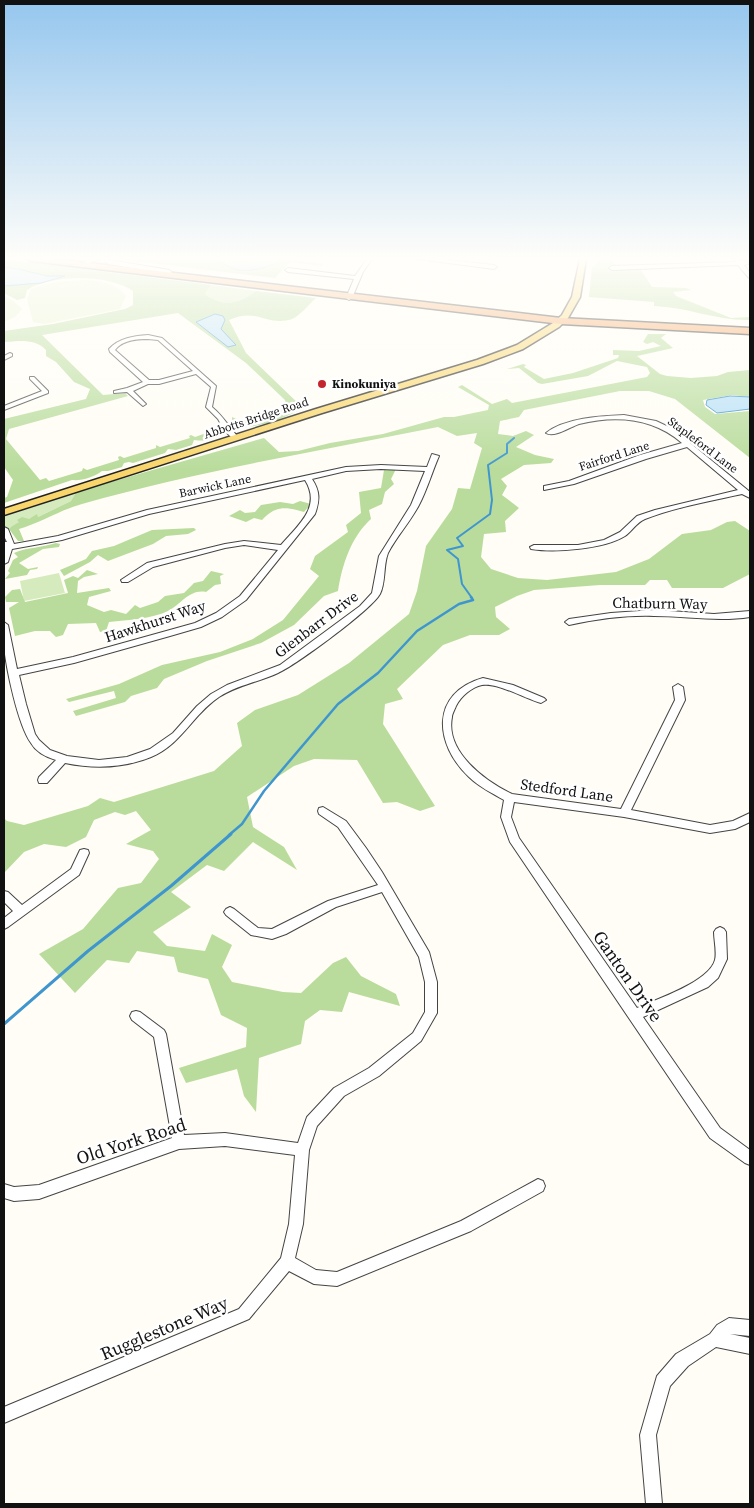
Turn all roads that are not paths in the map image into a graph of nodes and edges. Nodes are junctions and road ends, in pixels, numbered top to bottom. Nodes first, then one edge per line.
1 (547, 329) edge
2 (706, 329) edge
3 (750, 332) edge
4 (198, 372) junction
5 (32, 378) dead end
6 (147, 382) junction
7 (129, 390) junction
8 (116, 392) dead end
9 (143, 404) dead end
10 (4, 408) edge
11 (550, 433) dead end
12 (235, 438) junction
13 (687, 444) junction
14 (435, 456) dead end
15 (429, 469) junction
16 (307, 477) junction
17 (547, 488) dead end
18 (747, 494) edge
19 (4, 512) edge
20 (4, 529) edge
21 (6, 546) edge
22 (534, 547) dead end
23 (283, 548) junction
24 (4, 562) edge
25 (125, 580) dead end
26 (750, 614) edge
27 (568, 622) dead end
28 (4, 625) edge
29 (14, 674) junction
30 (678, 687) dead end
31 (541, 700) dead end
32 (62, 760) junction
33 (43, 780) dead end
34 (510, 798) junction
35 (323, 811) dead end
36 (624, 813) junction
37 (750, 818) edge
38 (84, 854) dead end
39 (385, 887) junction
40 (4, 894) edge
41 (22, 911) junction
42 (230, 912) dead end
43 (4, 924) edge
44 (720, 932) dead end
45 (634, 1015) junction
46 (136, 1016) dead end
47 (179, 1142) junction
48 (302, 1150) junction
49 (750, 1158) edge
50 (538, 1186) dead end
51 (4, 1191) edge
52 (287, 1262) junction
53 (750, 1328) edge
54 (715, 1338) junction
55 (750, 1346) edge
56 (4, 1415) edge
57 (654, 1504) edge

1 - 12 main road, Abbotts Bridge Road
2 - 3 highway
4 - 6 street
4 - 6 street
4 - 12 street
5 - 10 street
6 - 7 street
7 - 8 street
7 - 9 street
11 - 13 street, Stapleford Lane
12 - 19 main road, Abbotts Bridge Road
13 - 17 street, Fairford Lane
13 - 18 street, Stapleford Lane
14 - 15 street, Glenbarr Drive
15 - 16 street, Barwick Lane
15 - 32 street, Glenbarr Drive
16 - 21 street, Barwick Lane
16 - 23 street, Hawkhurst Way
18 - 22 street
20 - 21 street
21 - 24 street
23 - 25 street
23 - 29 street, Hawkhurst Way
26 - 27 street, Chatburn Way
28 - 29 street, Glenbarr Drive
29 - 32 street, Glenbarr Drive
30 - 36 street
31 - 34 street, Stedford Lane
32 - 33 street
34 - 36 street, Stedford Lane
34 - 45 street, Ganton Drive
35 - 39 street, Rugglestone Way
36 - 37 street, Stedford Lane
38 - 41 street
39 - 42 street
39 - 48 street, Rugglestone Way
40 - 41 street
41 - 43 street
44 - 45 street
45 - 49 street, Ganton Drive
46 - 47 street
47 - 48 street, Old York Road
47 - 51 street, Old York Road
48 - 52 street, Rugglestone Way
50 - 52 street
52 - 56 street, Rugglestone Way
53 - 54 street
54 - 55 street
54 - 57 street

